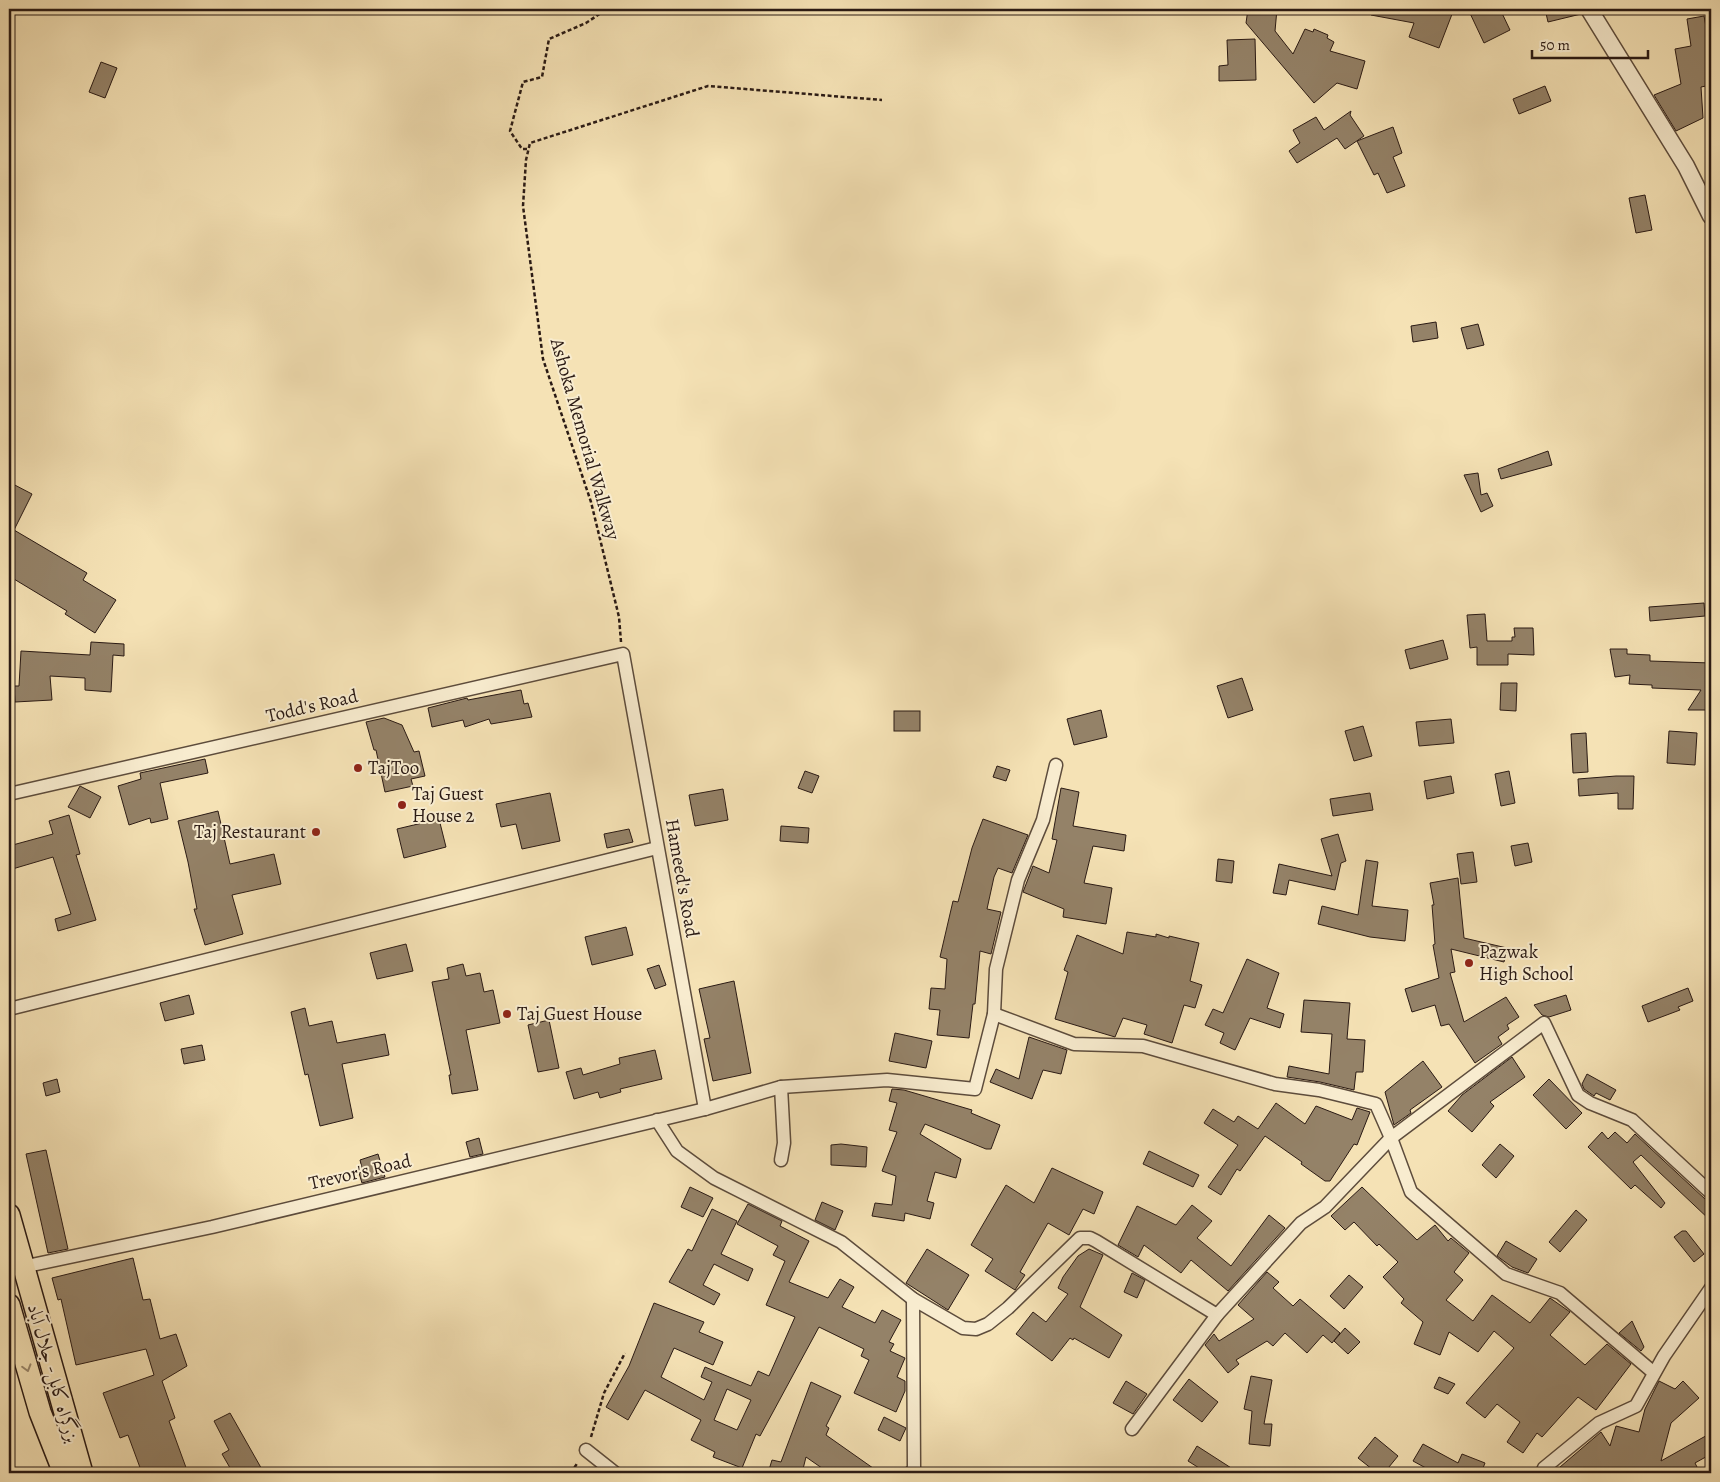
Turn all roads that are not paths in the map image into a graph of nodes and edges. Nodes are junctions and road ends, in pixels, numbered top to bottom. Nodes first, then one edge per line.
1 (1589, 9) edge
2 (1711, 216) edge
3 (623, 654) joint
4 (1056, 765) dead end
5 (9, 794) edge
6 (657, 848) junction
7 (9, 1009) edge
8 (994, 1014) junction
9 (781, 1087) junction
10 (705, 1109) junction
11 (658, 1120) junction
12 (1391, 1138) junction
13 (781, 1160) dead end
14 (1711, 1194) edge
15 (9, 1214) edge
16 (22, 1267) junction
17 (1711, 1288) edge
18 (913, 1299) junction
19 (9, 1305) edge
20 (1217, 1315) junction
21 (1654, 1373) junction
22 (1132, 1429) dead end
23 (586, 1450) road end
24 (915, 1472) edge
25 (64, 1473) edge
26 (82, 1473) edge
27 (615, 1473) edge
28 (1542, 1473) edge

1 - 2 street
3 - 5 street, Todd's Road
3 - 6 street, Hameed's Road
4 - 8 street
6 - 7 street
6 - 10 street, Hameed's Road
8 - 9 street, Trevor's Road
8 - 12 street
9 - 10 street, Trevor's Road
9 - 13 street
10 - 11 street, Trevor's Road
11 - 16 street, Trevor's Road
11 - 18 street
12 - 14 street
12 - 20 street
12 - 21 street
15 - 16 highway, بزرگراه کابل- جلال آباد
16 - 26 highway, بزرگراه کابل- جلال آباد
17 - 21 street
18 - 20 street
18 - 24 street
19 -> 25 highway, بزرگراه کابل- جلال آباد
20 - 22 street
21 - 28 street
23 - 27 street

